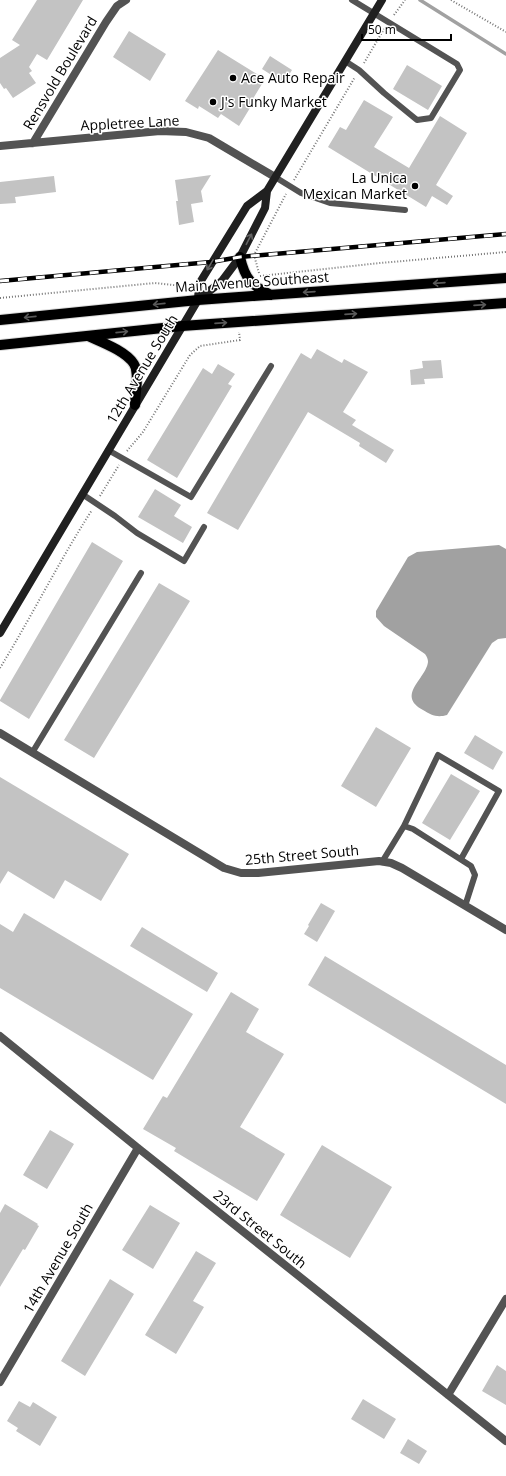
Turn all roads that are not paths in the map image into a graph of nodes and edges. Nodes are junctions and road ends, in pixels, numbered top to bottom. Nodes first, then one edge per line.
1 (126, 0) edge
2 (352, 0) edge
3 (382, 0) edge
4 (374, 13) junction
5 (345, 61) junction
6 (33, 143) junction
7 (0, 146) edge
8 (275, 177) junction
9 (267, 191) junction
10 (405, 210) dead end
11 (240, 257) junction
12 (506, 278) edge
13 (271, 294) junction
14 (198, 300) junction
15 (506, 303) edge
16 (0, 320) edge
17 (182, 326) junction
18 (88, 336) junction
19 (0, 345) edge
20 (271, 366) dead end
21 (135, 405) junction
22 (108, 450) junction
23 (82, 494) junction
24 (204, 527) dead end
25 (141, 573) dead end
26 (0, 633) edge
27 (0, 733) edge
28 (32, 753) junction
29 (404, 826) junction
30 (461, 859) junction
31 (382, 862) junction
32 (466, 906) junction
33 (506, 930) edge
34 (0, 1036) edge
35 (138, 1148) junction
36 (506, 1299) edge
37 (0, 1382) edge
38 (448, 1395) junction
39 (506, 1441) edge

1 - 6 street, Rensvold Boulevard
2 - 4 lane
3 - 4 street, 12th Avenue South
4 - 5 street, 12th Avenue South
4 - 5 lane
5 - 8 street, 12th Avenue South
6 - 7 street, Appletree Lane
6 - 8 street, Appletree Lane
8 - 9 street, 12th Avenue South
8 - 10 lane
11 -> 9 street
9 -> 14 street, 12th Avenue South
11 - 13 main road
11 - 14 street
12 -> 13 main road, Main Avenue Southeast
13 - 14 main road, Main Avenue Southeast
14 -> 16 main road, Main Avenue Southeast
14 - 17 street, 12th Avenue South
17 -> 15 main road
18 -> 17 main road
17 - 21 street, 12th Avenue South
18 - 19 main road
18 - 21 main road
20 - 22 lane
21 - 22 street, 12th Avenue South
22 - 23 street, 12th Avenue South
23 - 24 lane
23 - 26 street, 12th Avenue South
25 - 28 lane
27 - 28 street, 25th Street South
28 - 31 street, 25th Street South
29 - 30 lane
29 - 30 lane
29 - 31 lane
30 - 32 lane
31 - 32 street, 25th Street South
32 - 33 street, 25th Street South
34 - 35 street, 23rd Street South
35 - 37 street, 14th Avenue South
35 - 38 street, 23rd Street South
36 - 38 street
38 - 39 street, 23rd Street South

